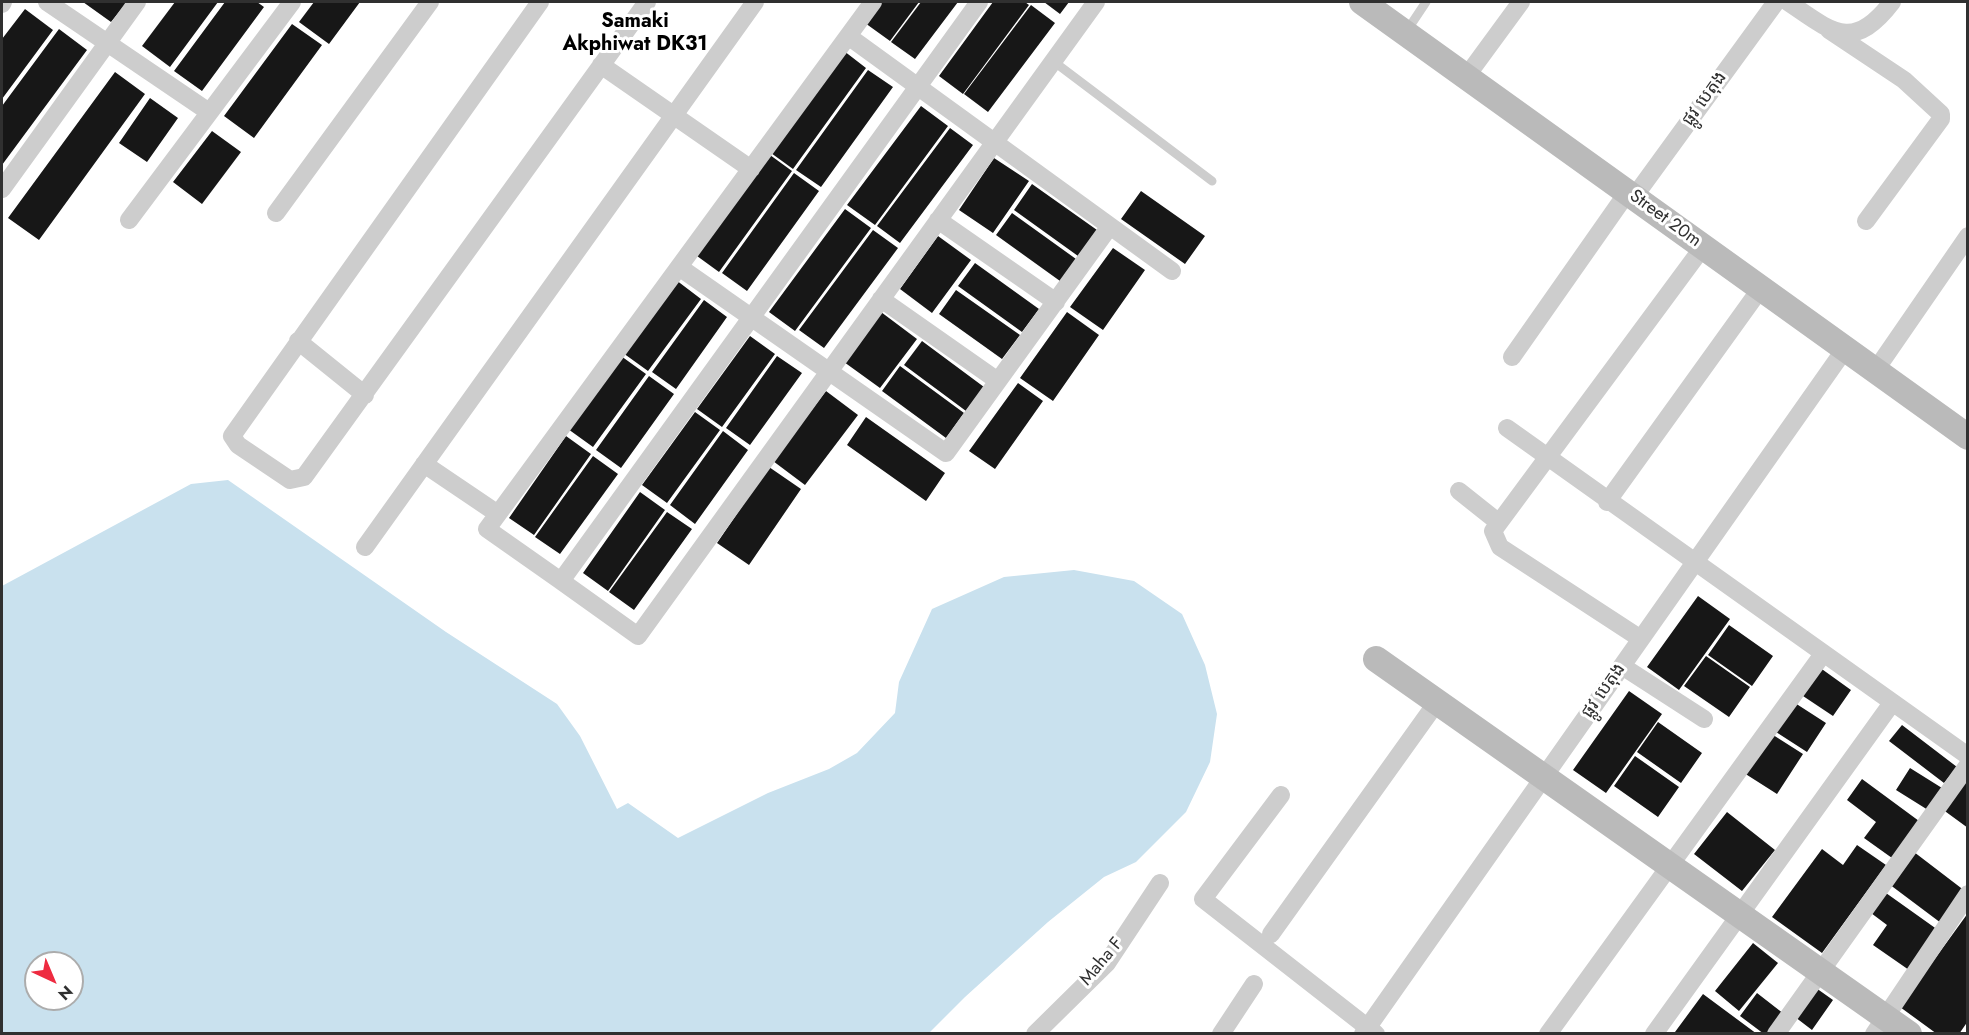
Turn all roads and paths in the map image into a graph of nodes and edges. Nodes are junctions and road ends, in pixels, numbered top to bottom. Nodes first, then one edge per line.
1 (47, 2) edge
2 (137, 2) edge
3 (292, 2) edge
4 (430, 2) edge
5 (647, 2) edge
6 (755, 2) edge
7 (873, 2) edge
8 (979, 2) edge
9 (1096, 2) edge
10 (1362, 2) edge
11 (1426, 2) edge
12 (1521, 2) edge
13 (1776, 2) edge
14 (1788, 2) edge
15 (1892, 2) edge
16 (532, 4) edge
17 (1829, 30) junction
18 (1406, 32) junction
19 (848, 36) junction
20 (106, 43) junction
21 (1053, 61) junction
22 (601, 65) junction
23 (1466, 77) junction
24 (917, 86) junction
25 (209, 112) junction
26 (672, 115) junction
27 (994, 142) junction
28 (750, 169) junction
29 (1212, 181) dead end
30 (2, 189) edge
31 (1631, 195) junction
32 (276, 213) dead end
33 (129, 220) dead end
34 (938, 220) junction
35 (1866, 221) dead end
36 (1110, 226) junction
37 (1968, 236) edge
38 (1703, 247) junction
39 (679, 267) junction
40 (1172, 271) dead end
41 (1761, 288) junction
42 (881, 299) junction
43 (1056, 302) junction
44 (751, 317) junction
45 (298, 341) junction
46 (1845, 349) junction
47 (1512, 357) dead end
48 (829, 371) junction
49 (1875, 371) junction
50 (998, 381) junction
51 (365, 395) junction
52 (1507, 428) dead end
53 (1968, 437) edge
54 (1549, 457) junction
55 (424, 464) junction
56 (1459, 491) dead end
57 (1607, 502) junction
58 (498, 514) junction
59 (1498, 522) junction
60 (365, 546) dead end
61 (1695, 563) junction
62 (561, 581) junction
63 (1641, 639) junction
64 (1823, 654) junction
65 (1376, 659) dead end
66 (1622, 666) junction
67 (1437, 702) junction
68 (1892, 703) junction
69 (1704, 719) dead end
70 (1968, 756) edge
71 (1968, 765) edge
72 (1545, 776) junction
73 (1281, 795) dead end
74 (1672, 865) junction
75 (1160, 883) dead end
76 (1968, 894) edge
77 (1741, 914) junction
78 (1271, 934) dead end
79 (1821, 970) junction
80 (1254, 984) dead end
81 (1880, 1025) edge
82 (1369, 1032) edge
83 (1035, 1034) edge
84 (1221, 1034) edge
85 (1548, 1034) edge
86 (1654, 1034) edge
87 (1776, 1034) edge
88 (1909, 1034) edge

1 - 20 street
2 - 20 street
3 - 25 street
4 - 32 street
5 - 22 street
6 - 26 street
7 - 19 street
8 - 24 street
9 - 21 street
10 - 18 street, Street 20m
11 - 18 lane
12 - 23 street
13 - 31 street, ផ្លូវ បេតុង
14 - 17 street
15 - 17 street
16 - 45 street
17 - 35 street
18 - 23 street, Street 20m
19 - 24 street
19 - 28 street
20 - 25 street
20 - 30 street
21 - 27 street
21 - 29 lane
22 - 26 street
22 - 51 street
23 - 31 street, Street 20m
24 - 27 street
24 - 44 street
25 - 33 street
26 - 28 street
26 - 55 street
27 - 34 street
27 - 36 street
28 - 39 street
31 - 38 street, Street 20m
31 - 47 street, ផ្លូវ បេតុង
34 - 42 street
34 - 43 street
36 - 40 street
36 - 43 street
37 - 49 street
38 - 41 street, Street 20m
38 - 54 street
39 - 44 street
39 - 58 street
41 - 46 street, Street 20m
41 - 57 street
42 - 48 street
42 - 50 street
43 - 50 street
44 - 48 street
44 - 62 street
45 - 51 street
45 - 51 street
46 - 49 street, Street 20m
46 - 61 street, ផ្លូវ បេតុង
48 - 50 street
48 - 62 street
49 - 53 street, Street 20m
52 - 54 street
54 - 57 street
54 - 59 street
55 - 58 street
55 - 60 street
56 - 59 street
57 - 61 street
58 - 62 street
59 - 63 street
61 - 63 street, ផ្លូវ បេតុង
61 - 64 street
63 - 66 street, ផ្លូវ បេតុង
64 - 68 street
64 - 74 street
65 - 67 street
66 - 69 street
66 - 72 street, ផ្លូវ បេតុង
67 - 72 street
67 - 78 street
68 - 70 street
68 - 77 street
71 - 79 street
72 - 74 street
72 - 82 street, ផ្លូវ បេតុង
73 - 82 street
74 - 77 street
74 - 85 street
75 - 83 street, Maha F
76 - 81 street
77 - 79 street
77 - 86 street
79 - 81 street
79 - 87 street
80 - 84 street
81 - 88 street

